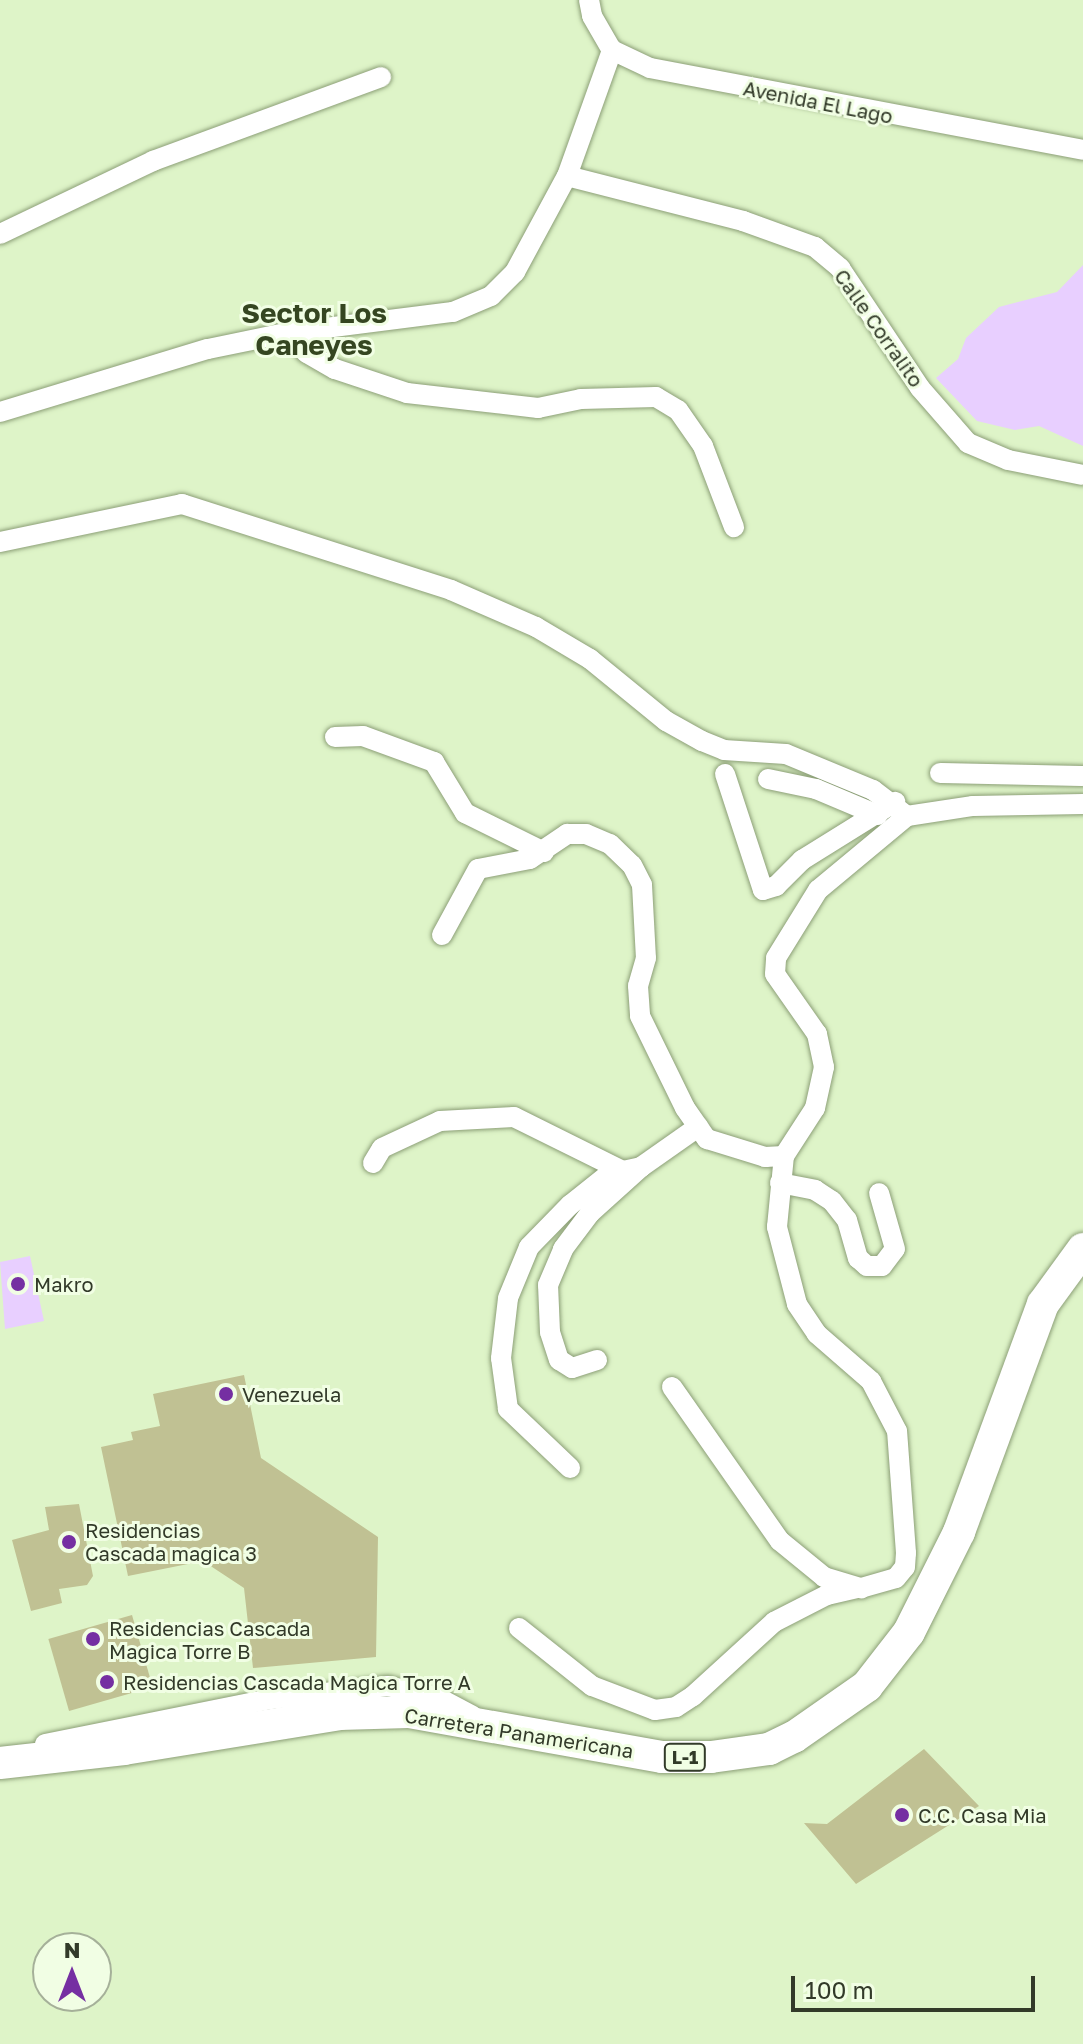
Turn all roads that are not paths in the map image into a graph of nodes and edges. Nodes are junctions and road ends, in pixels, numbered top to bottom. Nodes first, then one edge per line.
1 (589, 0) edge
2 (612, 50) junction
3 (381, 77) dead end
4 (1083, 150) edge
5 (567, 176) junction
6 (0, 234) edge
7 (286, 333) junction
8 (0, 412) edge
9 (1083, 475) edge
10 (734, 527) dead end
11 (0, 542) edge
12 (335, 737) dead end
13 (940, 773) dead end
14 (725, 774) dead end
15 (1083, 776) edge
16 (768, 779) dead end
17 (1083, 804) edge
18 (901, 809) junction
19 (878, 815) junction
20 (544, 852) junction
21 (442, 935) dead end
22 (698, 1127) junction
23 (784, 1156) junction
24 (373, 1163) dead end
25 (631, 1168) junction
26 (780, 1183) junction
27 (879, 1193) dead end
28 (1083, 1249) edge
29 (1083, 1270) edge
30 (597, 1360) dead end
31 (672, 1387) dead end
32 (570, 1468) dead end
33 (861, 1588) junction
34 (519, 1628) dead end
35 (495, 1727) junction
36 (0, 1749) edge
37 (0, 1763) edge
38 (0, 1783) edge

1 - 2 street
2 - 4 street, Avenida El Lago
2 - 5 street
3 - 6 street
5 - 7 street
5 - 9 street, Calle Corralito
7 - 8 street
7 - 10 street
11 - 18 street
12 - 20 street
13 - 15 street
14 - 19 street
16 - 19 street
17 - 18 street
18 - 19 street
18 - 23 street
20 - 21 street
20 - 22 street
22 - 23 street
22 - 25 street
23 - 26 street
24 - 25 street
25 - 30 street
25 - 32 street
26 - 27 street
26 - 33 street
28 - 35 main road, Carretera Panamericana / L-1
29 - 38 main road, Carretera Panamericana / L-1
31 - 33 street
33 - 34 street
35 - 36 street, L-1
35 - 37 main road, Carretera Panamericana / L-1

